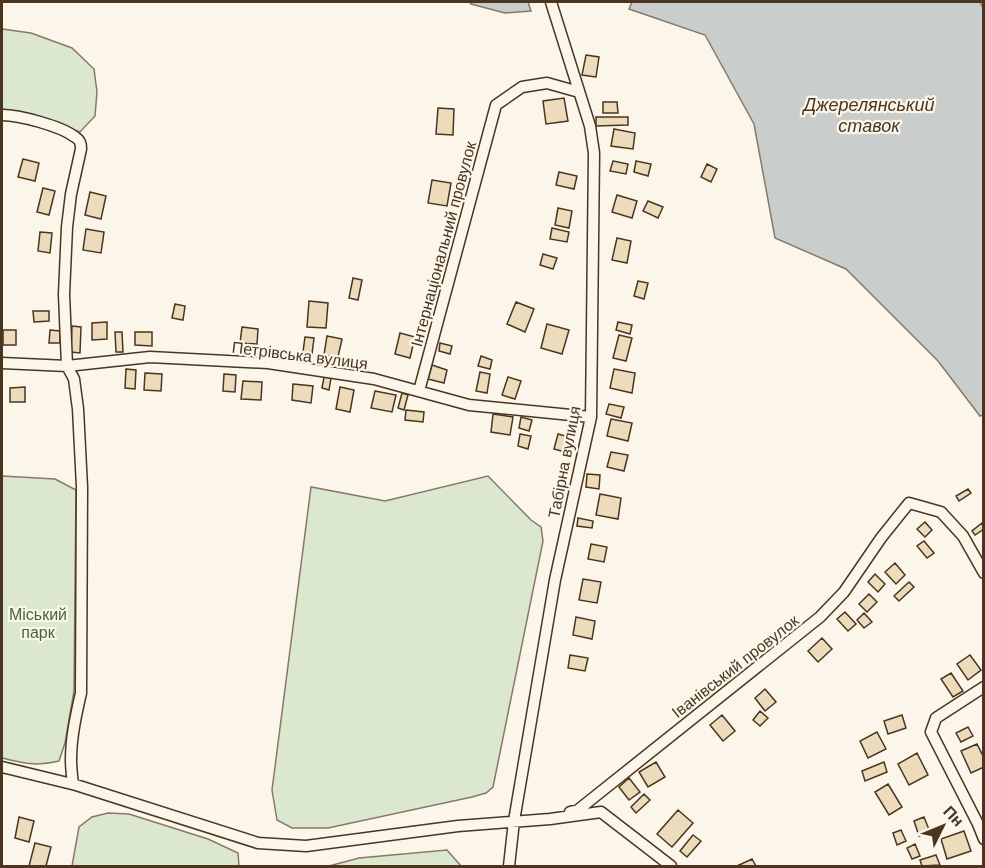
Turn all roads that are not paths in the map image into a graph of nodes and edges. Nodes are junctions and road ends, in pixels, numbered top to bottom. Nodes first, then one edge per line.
1 (551, 2) edge
2 (579, 92) junction
3 (2, 115) edge
4 (2, 363) edge
5 (67, 366) junction
6 (418, 391) junction
7 (591, 417) junction
8 (984, 573) edge
9 (984, 687) edge
10 (2, 767) edge
11 (73, 784) junction
12 (550, 819) junction
13 (514, 822) junction
14 (984, 839) edge
15 (509, 867) edge
16 (671, 867) edge

1 - 2 street, Табірна вулиця
2 - 6 street, Інтернаціональний провулок
2 - 7 street, Табірна вулиця
3 - 5 street
4 - 5 street, Петрівська вулиця
5 - 6 street, Петрівська вулиця
5 - 11 street
6 - 7 street, Петрівська вулиця
7 - 13 street, Табірна вулиця
8 - 12 street, Іванівський провулок
9 - 14 street
10 - 11 street
11 - 13 street
12 - 13 street
12 - 16 street
13 - 15 street, Табірна вулиця

